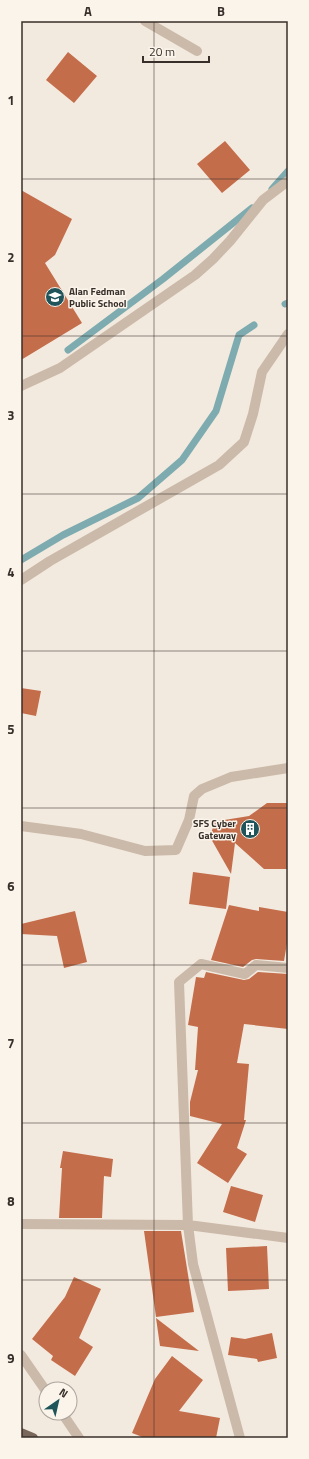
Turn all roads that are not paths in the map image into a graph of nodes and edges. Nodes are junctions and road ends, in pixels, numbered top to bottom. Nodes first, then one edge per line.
1 (145, 21) edge
2 (197, 51) dead end
3 (288, 181) edge
4 (288, 334) edge
5 (21, 386) edge
6 (21, 580) edge
7 (288, 768) edge
8 (21, 826) edge
9 (288, 968) edge
10 (21, 1224) edge
11 (188, 1225) junction
12 (288, 1238) edge
13 (21, 1355) edge
14 (39, 1381) edge
15 (67, 1421) edge
16 (21, 1433) edge
17 (33, 1438) edge
18 (79, 1438) edge
19 (240, 1438) edge

1 - 2 street
3 - 5 street
4 - 6 street
7 - 8 street
9 - 11 street
10 - 11 street
11 - 12 street
11 - 19 street
13 - 14 street
15 - 18 street
16 - 17 main road

